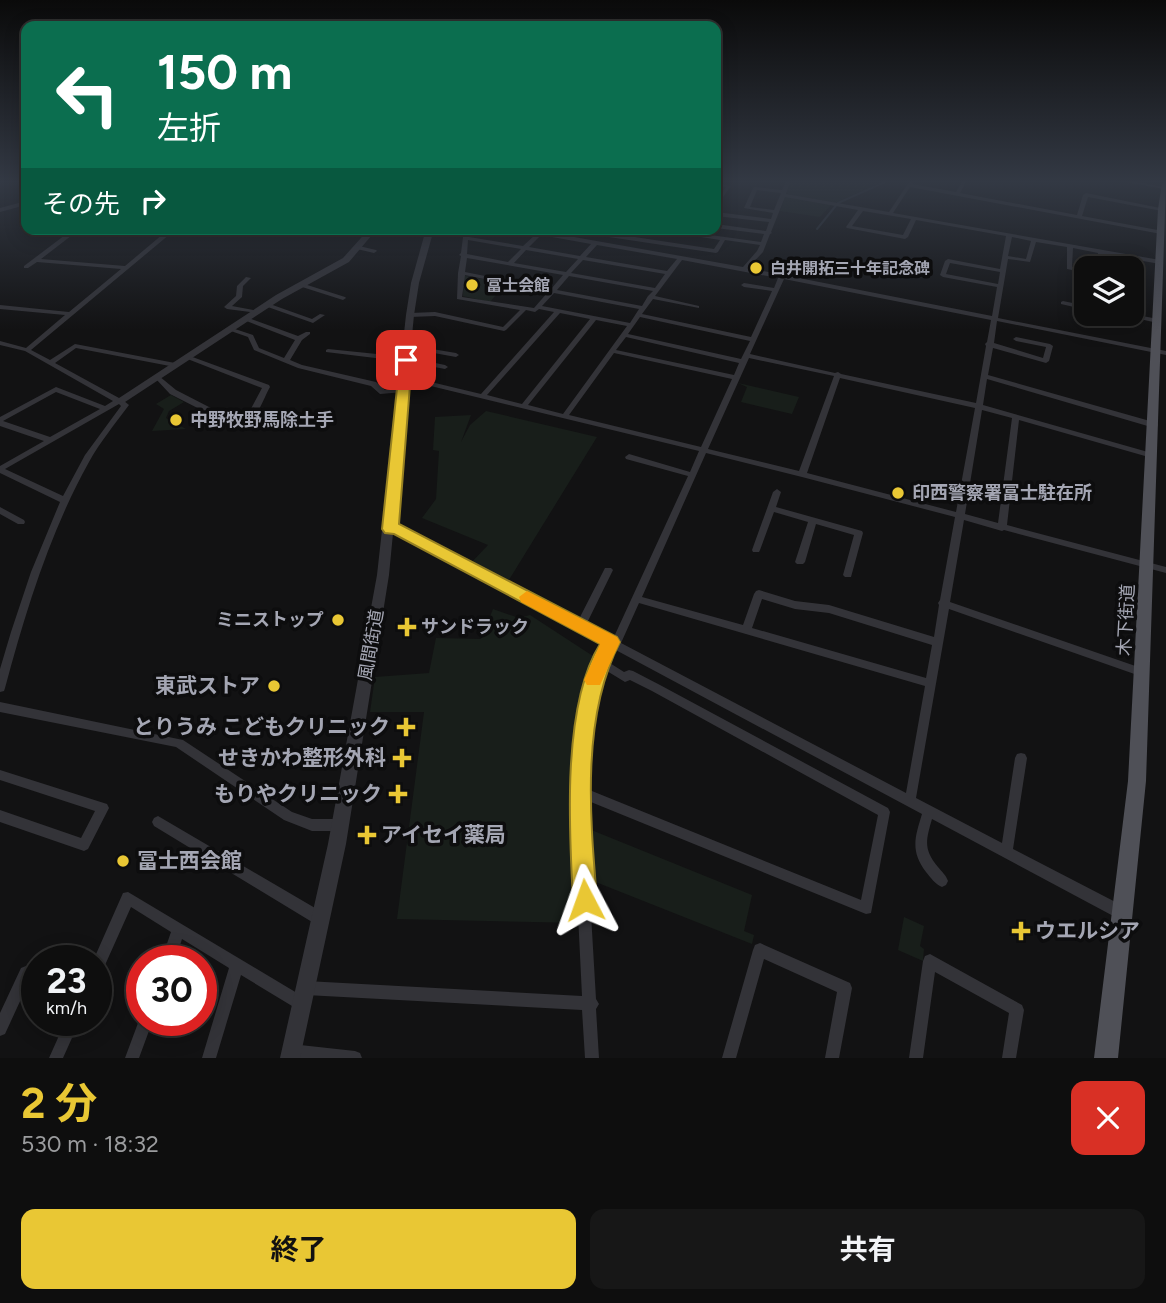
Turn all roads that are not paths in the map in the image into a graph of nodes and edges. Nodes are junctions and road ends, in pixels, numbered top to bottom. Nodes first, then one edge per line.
1 (757, 231) edge
2 (873, 231) edge
3 (908, 231) edge
4 (985, 231) edge
5 (1158, 231) edge
6 (1161, 232) joint
7 (769, 233) joint
8 (70, 235) edge
9 (166, 235) edge
10 (369, 235) edge
11 (428, 235) edge
12 (466, 235) edge
13 (538, 235) edge
14 (552, 235) edge
15 (579, 235) edge
16 (614, 235) edge
17 (699, 235) edge
18 (1009, 236) junction
19 (466, 238) junction
20 (576, 239) junction
21 (723, 239) junction
22 (1034, 240) junction
23 (595, 243) junction
24 (671, 244) junction
25 (764, 244) junction
26 (1070, 247) junction
27 (359, 248) junction
28 (525, 248) junction
29 (374, 251) dead end
30 (1101, 252) junction
31 (462, 255) junction
32 (663, 255) junction
33 (1101, 256) edge
34 (1005, 257) junction
35 (582, 258) junction
36 (680, 258) junction
37 (36, 260) junction
38 (1160, 262) junction
39 (510, 263) junction
40 (26, 267) dead end
41 (126, 268) junction
42 (744, 269) junction
43 (1074, 269) edge
44 (1002, 271) junction
45 (461, 273) junction
46 (667, 273) junction
47 (569, 274) junction
48 (782, 276) junction
49 (248, 278) dead end
50 (301, 285) junction
51 (744, 285) dead end
52 (999, 286) junction
53 (655, 290) junction
54 (775, 290) junction
55 (554, 291) junction
56 (650, 297) junction
57 (343, 298) dead end
58 (1063, 303) dead end
59 (267, 305) junction
60 (1074, 305) edge
61 (0, 307) edge
62 (538, 307) junction
63 (697, 307) dead end
64 (642, 308) junction
65 (524, 309) junction
66 (558, 311) junction
67 (256, 312) junction
68 (69, 314) junction
69 (322, 315) dead end
70 (410, 315) junction
71 (638, 315) junction
72 (594, 318) junction
73 (993, 318) junction
74 (1144, 318) edge
75 (246, 319) junction
76 (1158, 321) junction
77 (631, 325) junction
78 (230, 329) junction
79 (308, 333) dead end
80 (624, 335) junction
81 (299, 339) junction
82 (751, 339) junction
83 (1016, 339) dead end
84 (0, 343) edge
85 (989, 344) junction
86 (408, 347) junction
87 (27, 350) junction
88 (328, 351) dead end
89 (612, 351) junction
90 (1161, 352) edge
91 (456, 355) dead end
92 (187, 357) junction
93 (745, 358) junction
94 (406, 359) junction
95 (286, 361) junction
96 (51, 362) junction
97 (175, 365) junction
98 (445, 367) dead end
99 (838, 374) junction
100 (984, 376) junction
101 (1161, 376) edge
102 (157, 377) junction
103 (405, 378) junction
104 (736, 379) junction
105 (404, 390) junction
106 (482, 396) junction
107 (121, 400) junction
108 (978, 405) junction
109 (524, 407) junction
110 (106, 409) junction
111 (565, 416) junction
112 (1016, 416) junction
113 (0, 421) edge
114 (1154, 425) junction
115 (50, 440) junction
116 (702, 451) junction
117 (1152, 456) junction
118 (629, 457) dead end
119 (0, 469) edge
120 (802, 474) junction
121 (692, 475) junction
122 (777, 492) dead end
123 (66, 501) junction
124 (771, 508) junction
125 (0, 510) edge
126 (959, 516) junction
127 (813, 520) junction
128 (21, 522) dead end
129 (1002, 528) junction
130 (390, 529) junction
131 (756, 550) dead end
132 (800, 562) dead end
133 (1147, 565) junction
134 (608, 570) dead end
135 (1166, 570) edge
136 (848, 575) dead end
137 (638, 598) junction
138 (943, 603) junction
139 (581, 625) junction
140 (747, 630) junction
141 (937, 642) junction
142 (613, 643) junction
143 (599, 661) junction
144 (3, 663) edge
145 (1143, 673) junction
146 (928, 683) junction
147 (0, 688) edge
148 (0, 707) edge
149 (1021, 758) dead end
150 (0, 775) edge
151 (583, 793) junction
152 (910, 801) junction
153 (929, 811) junction
154 (0, 816) edge
155 (158, 822) dead end
156 (338, 825) junction
157 (1007, 852) junction
158 (942, 881) dead end
159 (1122, 913) junction
160 (322, 920) junction
161 (179, 929) junction
162 (107, 945) edge
163 (173, 945) edge
164 (237, 965) junction
165 (21, 984) edge
166 (304, 996) junction
167 (592, 1004) junction
168 (0, 1029) edge
169 (66, 1036) edge
170 (140, 1036) edge
171 (290, 1055) edge
172 (56, 1058) edge
173 (132, 1058) edge
174 (209, 1058) edge
175 (355, 1058) edge
176 (592, 1058) edge
177 (729, 1058) edge
178 (832, 1058) edge
179 (916, 1058) edge
180 (1009, 1058) edge
181 (1106, 1058) edge

1 - 7 street
2 - 3 street
4 - 18 street
5 - 6 street
6 - 38 main road, 木下街道
7 - 25 street
8 - 37 street
9 - 41 street
10 - 27 street
11 - 70 street, 風間街道
12 - 19 street
13 - 28 street
14 - 20 street
15 - 20 street
16 - 24 street
17 - 21 street
18 - 22 street
18 - 34 street
19 - 28 street
19 - 31 street
20 - 23 street
21 - 24 street
21 - 25 street
22 - 26 street
22 - 34 street
23 - 32 street
23 - 35 street
24 - 32 street
25 - 42 street
26 - 30 street
26 - 43 street
27 - 29 street
27 - 50 street
28 - 35 street
28 - 39 street
30 - 33 street
30 - 38 street
31 - 39 street
31 - 45 street
32 - 36 street
34 - 44 street
35 - 46 street
35 - 47 street
36 - 42 street
36 - 46 street
37 - 40 street
37 - 41 street
38 - 76 main road, 木下街道
39 - 47 street
41 - 68 street
42 - 48 street
44 - 52 street
44 - 52 street
45 - 55 street
45 - 65 street
46 - 53 street
47 - 53 street
47 - 55 street
48 - 54 street
48 - 73 street
49 - 67 street
50 - 57 street
50 - 59 street
51 - 54 street
52 - 73 street
53 - 56 street
54 - 82 street
55 - 62 street
55 - 64 street
56 - 63 street
56 - 64 street
58 - 60 street
59 - 67 street
59 - 69 street
61 - 68 street
62 - 65 street
62 - 66 street
64 - 71 street
65 - 70 street
66 - 72 street
66 - 106 street
67 - 75 street
68 - 87 street
70 - 86 street, 風間街道
71 - 77 street
71 - 82 street
72 - 77 street
72 - 109 street
73 - 85 street
73 - 90 street
74 - 76 street
75 - 78 street
75 - 81 street
76 - 90 main road, 木下街道
77 - 80 street
78 - 92 street
78 - 95 street
79 - 81 street
80 - 89 street
80 - 93 street
81 - 95 street
82 - 93 street
83 - 85 street
84 - 87 street
85 - 100 street
86 - 91 street
86 - 94 street, 風間街道
87 - 96 street
88 - 94 street
89 - 104 street
89 - 111 street
90 - 101 main road, 木下街道
92 - 97 street
92 - 102 street
93 - 99 street
93 - 104 street
94 - 98 street
94 - 103 street, 風間街道
95 - 105 street
96 - 97 street
96 - 107 street
97 - 102 street
99 - 108 street
99 - 120 street
100 - 108 street
100 - 114 street
101 - 114 main road, 木下街道
102 - 107 street
103 - 105 street, 風間街道
103 - 106 street
104 - 116 street
105 - 130 street, 風間街道
106 - 109 street
107 - 110 street
107 - 123 street
108 - 112 street
108 - 126 street
109 - 111 street
110 - 113 street
110 - 115 street
111 - 116 street
112 - 117 street
112 - 129 street
113 - 115 street
114 - 117 main road, 木下街道
115 - 119 street
116 - 120 street
116 - 121 street
117 - 133 main road, 木下街道
118 - 121 street
119 - 123 street
120 - 126 street
121 - 137 street
122 - 124 street
123 - 144 street
124 - 127 street
124 - 131 street
125 - 128 street
126 - 129 street
126 - 138 street
127 - 132 street
127 - 136 street
129 - 133 street
130 - 139 street
130 - 156 street, 風間街道
133 - 135 street
133 - 145 main road, 木下街道
134 - 139 street
137 - 140 street
137 - 142 street
138 - 141 street
138 - 145 street
139 - 142 street
140 - 141 street
140 - 146 street
141 - 146 street
142 - 143 street
142 - 152 street
143 - 151 street
143 - 151 street
144 - 147 street
145 - 159 main road, 木下街道
146 - 152 street
148 - 156 street
149 - 157 street
150 - 154 street
151 - 167 street
152 - 153 street
153 - 157 street
153 - 158 street
155 - 160 street
156 - 160 street, 風間街道
157 - 159 street
159 - 181 main road, 木下街道
160 - 166 street, 風間街道
161 - 162 street
161 - 163 street
161 - 164 street
164 - 166 street
164 - 174 street
165 - 168 street
166 - 167 street
166 - 171 street, 風間街道
167 - 176 street
169 - 172 street
170 - 173 street
171 - 175 street
177 - 178 street
179 - 180 street

